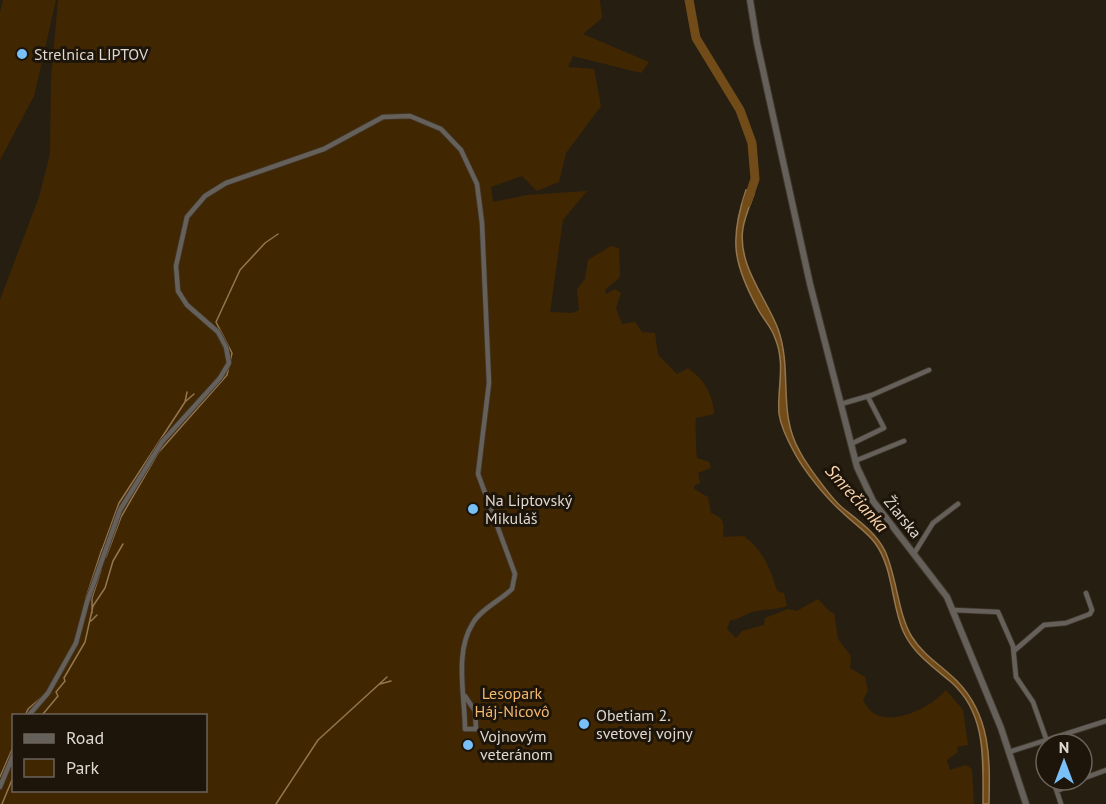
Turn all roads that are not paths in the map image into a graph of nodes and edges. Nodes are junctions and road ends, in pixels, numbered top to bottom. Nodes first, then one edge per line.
1 (750, 0) edge
2 (929, 369) dead end
3 (868, 397) junction
4 (841, 404) junction
5 (904, 441) dead end
6 (851, 444) junction
7 (855, 461) junction
8 (958, 504) dead end
9 (915, 552) junction
10 (1086, 593) dead end
11 (953, 610) junction
12 (1014, 651) junction
13 (465, 696) junction
14 (30, 714) edge
15 (1106, 722) edge
16 (1044, 732) edge
17 (1078, 732) edge
18 (1034, 746) edge
19 (1009, 752) junction
20 (12, 758) edge
21 (0, 787) edge
22 (1026, 804) edge

1 - 4 street, Žiarska
2 - 3 street
3 - 4 street
3 - 6 street
4 - 6 street, Žiarska
5 - 7 street
6 - 7 street, Žiarska
7 - 9 street, Žiarska
8 - 9 street
9 - 11 street, Žiarska
10 - 12 street
11 - 12 street
11 - 19 street, Žiarska
12 - 16 street
13 - 13 street
13 - 14 street
15 - 17 street
18 - 19 street
19 - 22 street, Žiarska
20 - 21 street

